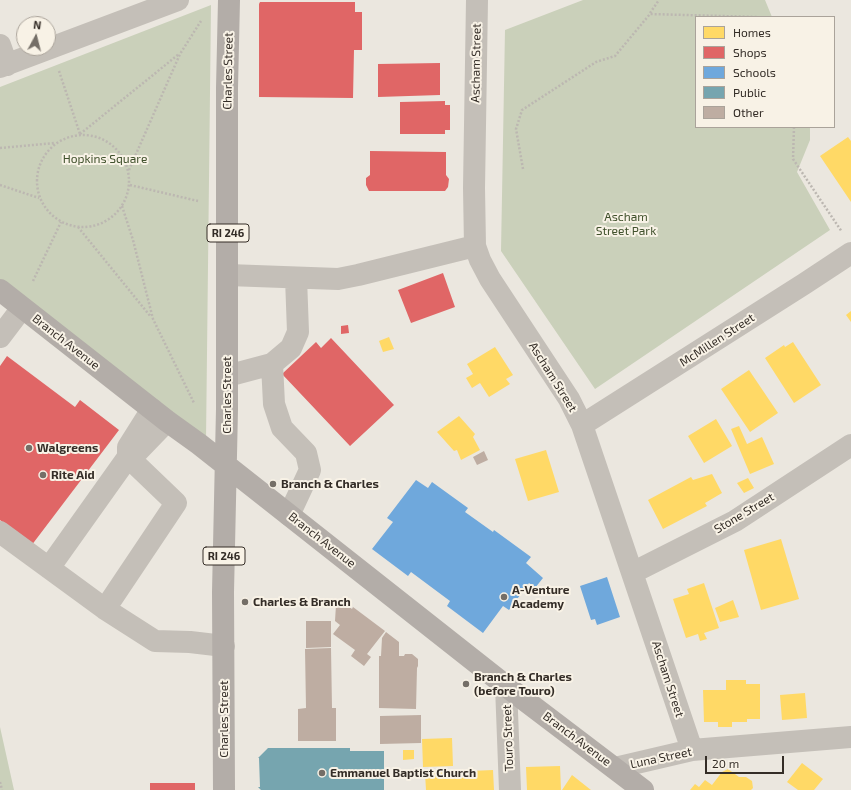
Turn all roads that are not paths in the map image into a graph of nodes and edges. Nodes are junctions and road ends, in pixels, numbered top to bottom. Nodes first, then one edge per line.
1 (178, 0) edge
2 (229, 0) edge
3 (477, 0) edge
4 (0, 45) edge
5 (4, 66) edge
6 (849, 245) edge
7 (475, 246) junction
8 (228, 275) junction
9 (296, 278) junction
10 (0, 290) edge
11 (22, 308) junction
12 (0, 337) edge
13 (272, 364) junction
14 (227, 376) junction
15 (159, 415) junction
16 (582, 425) junction
17 (851, 445) edge
18 (128, 457) junction
19 (226, 466) junction
20 (289, 515) junction
21 (0, 532) edge
22 (49, 568) junction
23 (632, 572) junction
24 (105, 609) junction
25 (224, 646) junction
26 (506, 686) junction
27 (851, 737) edge
28 (692, 750) junction
29 (615, 768) junction
30 (224, 790) edge
31 (510, 790) edge
32 (643, 790) edge

1 - 5 street
2 - 8 main road, Charles Street / RI 246
3 - 7 street, Ascham Street
4 - 5 street
6 - 16 street, McMillen Street
7 - 9 street
7 - 16 street, Ascham Street
8 - 9 street
8 - 14 main road, Charles Street / RI 246
9 - 13 street
10 - 11 main road, Branch Avenue
11 - 12 street
11 - 15 main road, Branch Avenue
13 - 14 street
13 - 20 street
14 - 19 main road, Charles Street / RI 246
15 - 18 street
15 - 19 main road, Branch Avenue
16 - 23 street, Ascham Street
17 - 23 street, Stone Street
18 - 22 street
18 - 24 street
19 - 20 main road, Branch Avenue
19 - 25 main road, Charles Street / RI 246
20 - 26 main road, Branch Avenue
21 - 22 street
22 - 24 street
23 - 28 street, Ascham Street
24 - 25 street
25 - 30 main road, Charles Street / RI 246
26 - 29 main road, Branch Avenue
26 - 31 street, Touro Street
27 - 28 street, Luna Street
28 - 29 street, Luna Street
29 - 32 main road, Branch Avenue

